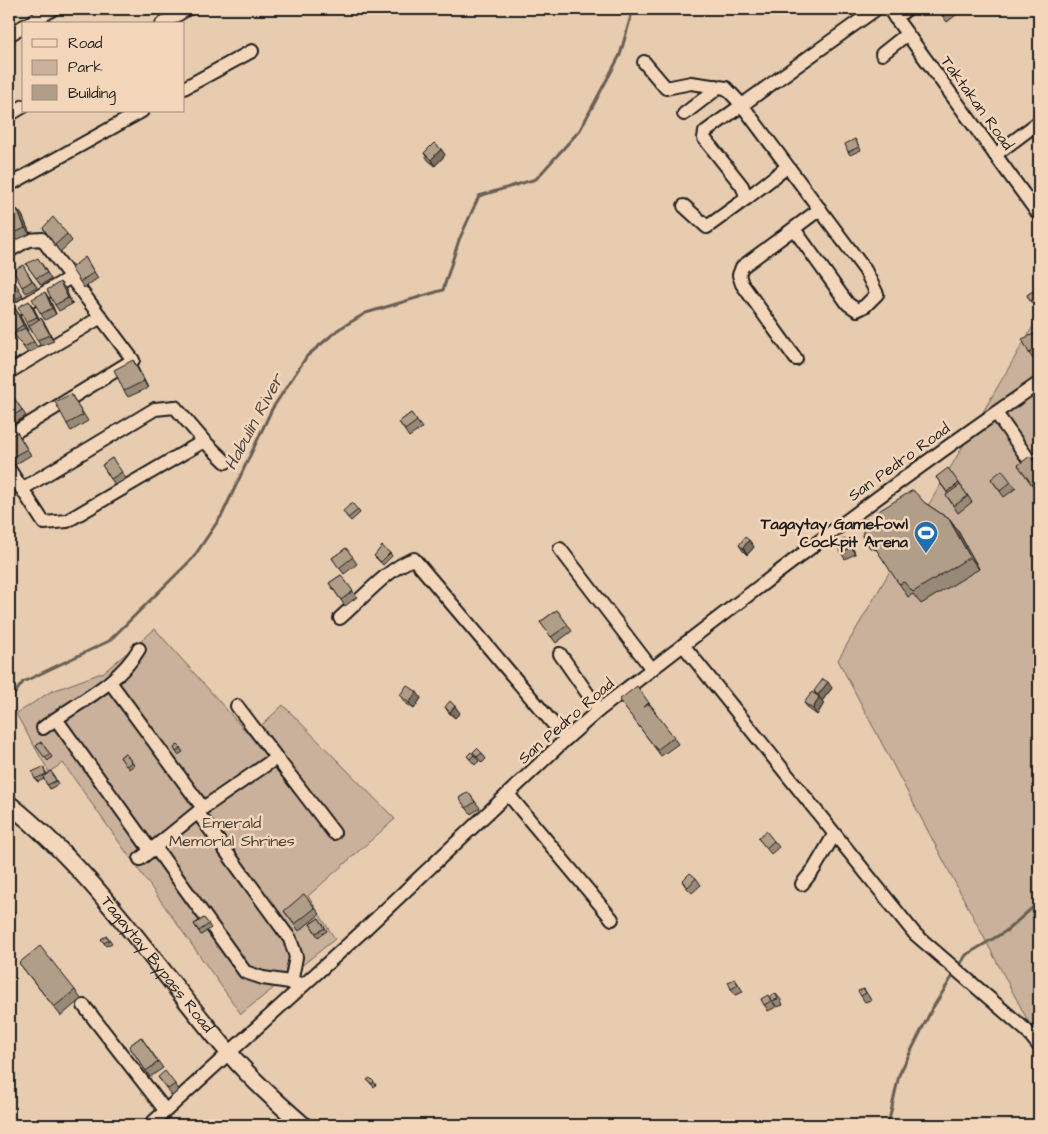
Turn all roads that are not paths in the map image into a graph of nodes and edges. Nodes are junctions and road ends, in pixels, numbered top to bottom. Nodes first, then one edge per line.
1 (53, 9) edge
2 (187, 9) edge
3 (876, 9) edge
4 (907, 9) edge
5 (892, 13) edge
6 (31, 22) edge
7 (165, 22) edge
8 (22, 27) edge
9 (907, 34) junction
10 (9, 35) edge
11 (252, 51) dead end
12 (882, 54) dead end
13 (644, 62) dead end
14 (716, 86) junction
15 (185, 87) edge
16 (742, 105) junction
17 (22, 107) edge
18 (140, 112) edge
19 (684, 114) dead end
20 (9, 115) edge
21 (1039, 122) edge
22 (995, 155) junction
23 (787, 167) junction
24 (9, 185) edge
25 (747, 198) junction
26 (684, 206) dead end
27 (820, 210) junction
28 (1039, 215) edge
29 (794, 229) junction
30 (9, 252) edge
31 (71, 277) junction
32 (9, 314) edge
33 (101, 317) junction
34 (796, 359) dead end
35 (9, 372) edge
36 (1039, 383) edge
37 (996, 413) junction
38 (9, 436) edge
39 (204, 441) junction
40 (1027, 458) edge
41 (226, 462) dead end
42 (9, 469) edge
43 (22, 490) junction
44 (560, 550) dead end
45 (340, 618) dead end
46 (683, 645) junction
47 (139, 649) dead end
48 (560, 654) dead end
49 (652, 669) junction
50 (110, 682) junction
51 (238, 706) dead end
52 (599, 710) junction
53 (56, 718) junction
54 (43, 728) dead end
55 (566, 739) junction
56 (276, 758) junction
57 (508, 794) junction
58 (9, 804) edge
59 (200, 811) junction
60 (334, 832) dead end
61 (834, 834) junction
62 (153, 849) junction
63 (140, 859) dead end
64 (802, 884) dead end
65 (612, 919) dead end
66 (297, 983) junction
67 (84, 1006) dead end
68 (1039, 1046) edge
69 (230, 1054) junction
70 (165, 1110) junction
71 (150, 1125) edge
72 (303, 1125) edge

1 - 6 street
2 - 7 street
3 - 16 street
4 - 5 street
5 - 9 street, Taktakan Road
8 - 10 street
9 - 12 street
9 - 22 street, Taktakan Road
11 - 15 street
13 - 14 street
14 - 16 street
14 - 19 street
16 - 23 street
16 - 25 street
17 - 20 street
18 - 24 street
21 - 22 street
22 - 28 street, Taktakan Road
23 - 25 street
23 - 27 street
25 - 26 street
27 - 29 street
27 - 29 street
29 - 34 street
30 - 31 street
31 - 32 street
31 - 33 street
33 - 35 street
33 - 38 street
36 - 37 street, San Pedro Road
37 - 40 street
37 - 46 street, San Pedro Road
39 - 41 street
39 - 43 street
39 - 43 street
42 - 43 street
44 - 49 street
45 - 55 street
46 - 49 street, San Pedro Road
46 - 61 street
47 - 50 street
48 - 52 street
49 - 52 street, San Pedro Road
50 - 53 street
50 - 59 street
51 - 56 street
52 - 55 street, San Pedro Road
53 - 54 street
53 - 62 street
55 - 57 street, San Pedro Road
56 - 59 street
56 - 60 street
57 - 65 street
57 - 66 street, San Pedro Road
58 - 69 main road, Tagaytay Bypass Road
59 - 62 street
59 - 66 street
61 - 64 street
61 - 68 street
62 - 63 street
62 - 66 street
66 - 69 street, San Pedro Road
67 - 70 street
69 - 70 street, San Pedro Road
69 - 72 main road, Tagaytay Bypass Road
70 - 71 street, San Pedro Road

